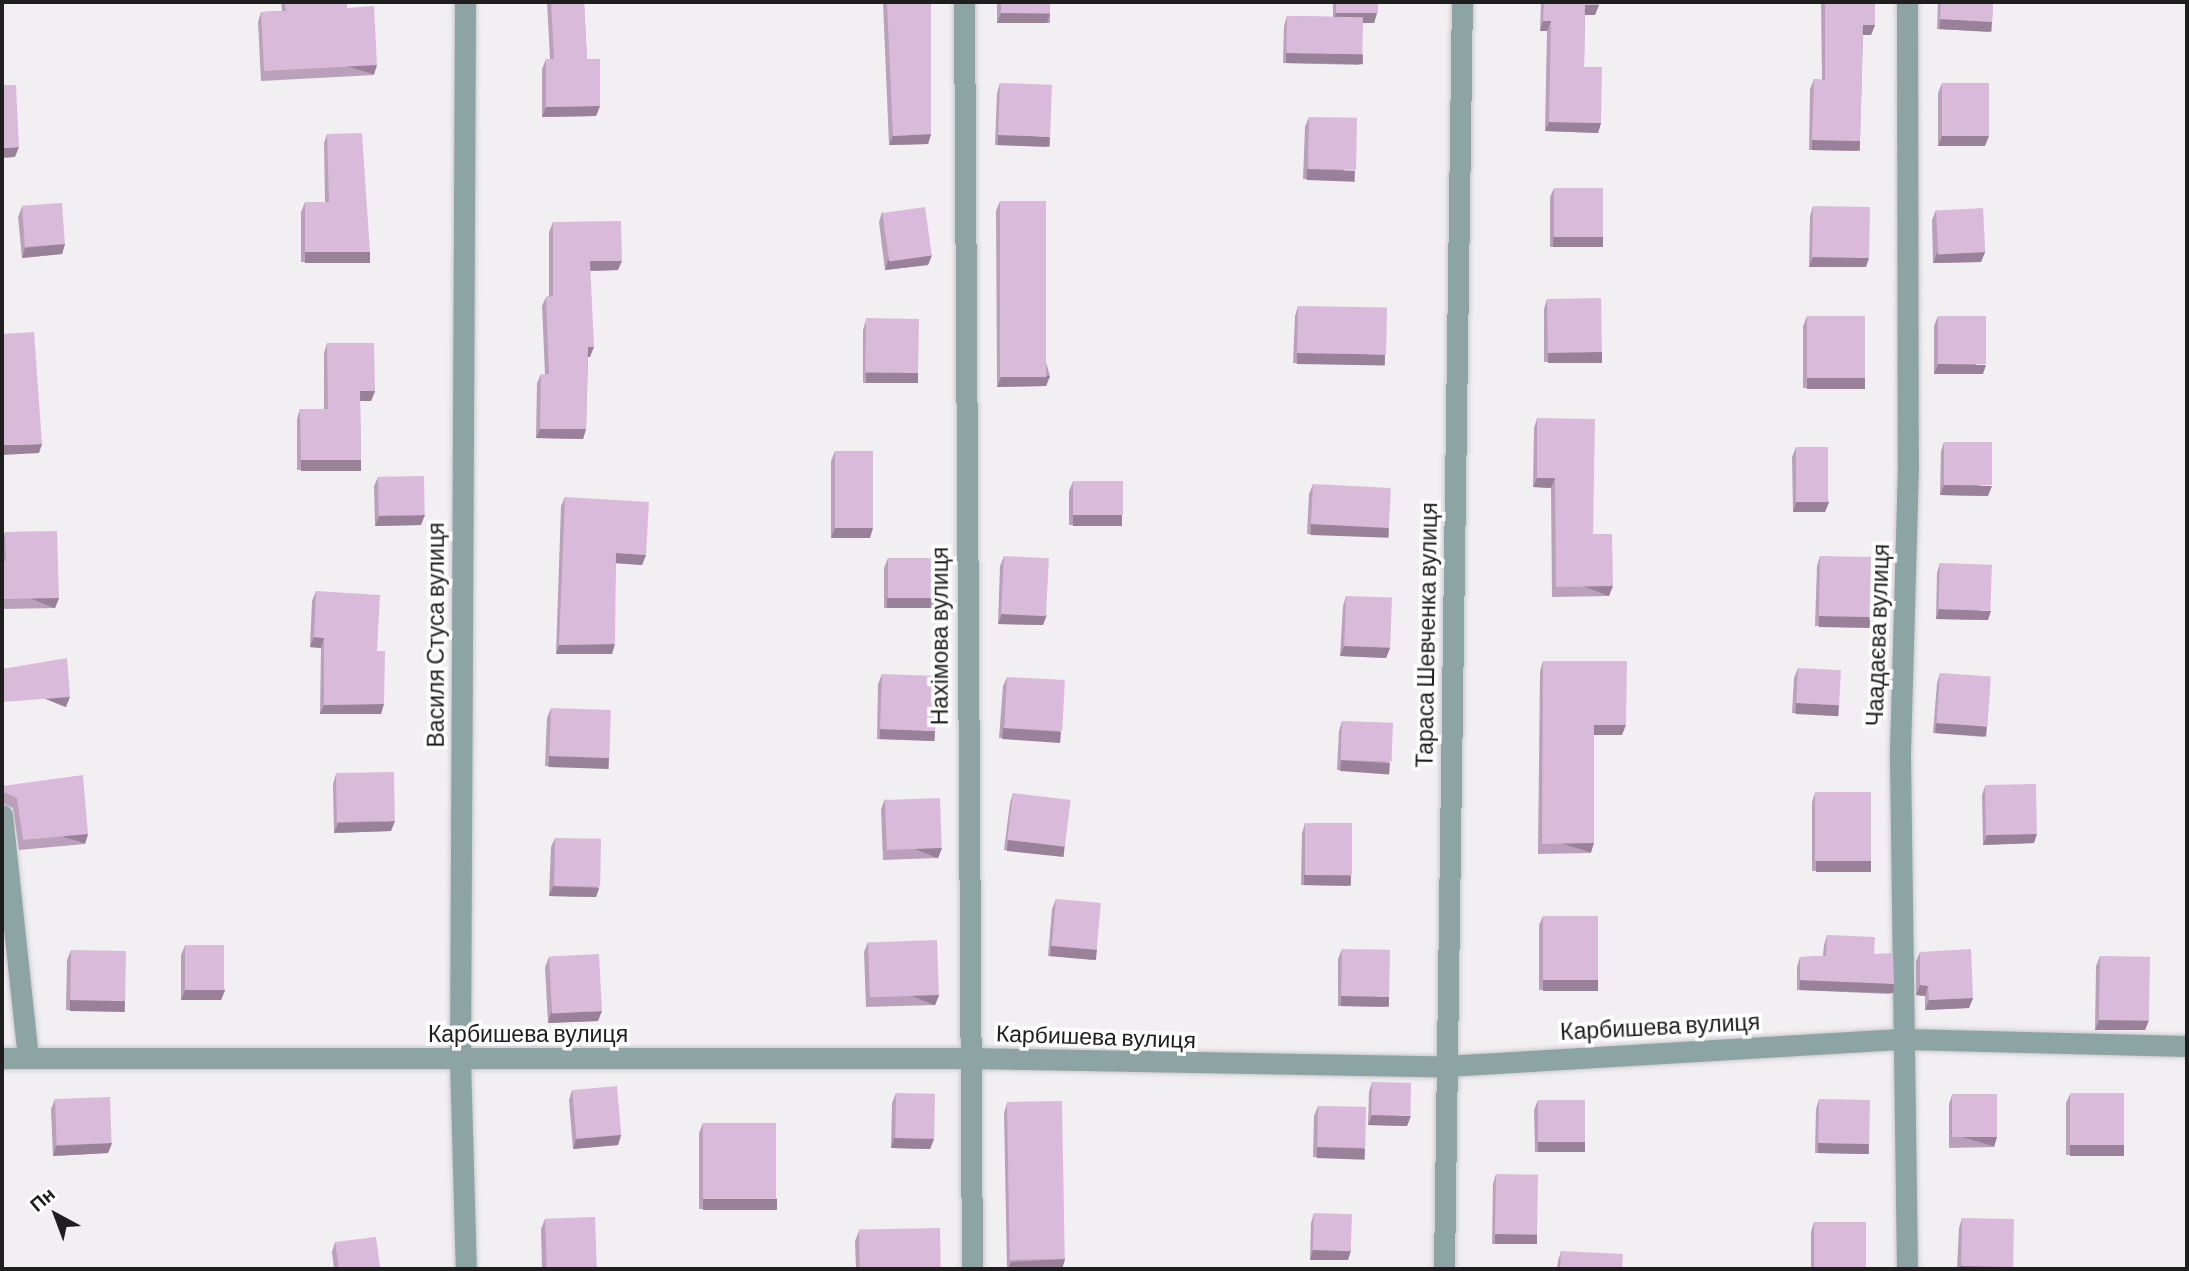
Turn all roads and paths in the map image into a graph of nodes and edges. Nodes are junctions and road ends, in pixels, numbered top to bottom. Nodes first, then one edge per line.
1 (465, 2) edge
2 (964, 2) edge
3 (1462, 2) edge
4 (1907, 2) edge
5 (2, 815) edge
6 (1903, 1039) junction
7 (2187, 1046) edge
8 (28, 1057) junction
9 (2, 1058) edge
10 (966, 1058) junction
11 (460, 1060) junction
12 (1446, 1066) junction
13 (466, 1269) edge
14 (972, 1269) edge
15 (1444, 1269) edge
16 (1908, 1269) edge

1 - 11 street, Василя Стуса вулиця
2 - 10 street, Нахімова вулиця
3 - 12 street, Тараса Шевченка вулиця
4 - 6 street, Чаадаєва вулиця
5 - 8 street
6 - 7 street, Карбишева вулиця
6 - 12 street, Карбишева вулиця
6 - 16 street, Чаадаєва вулиця
8 - 9 street, Карбишева вулиця
8 - 11 street, Карбишева вулиця
10 - 11 street, Карбишева вулиця
10 - 12 street, Карбишева вулиця
10 - 14 street, Нахімова вулиця
11 - 13 street, Василя Стуса вулиця
12 - 15 street, Тараса Шевченка вулиця

